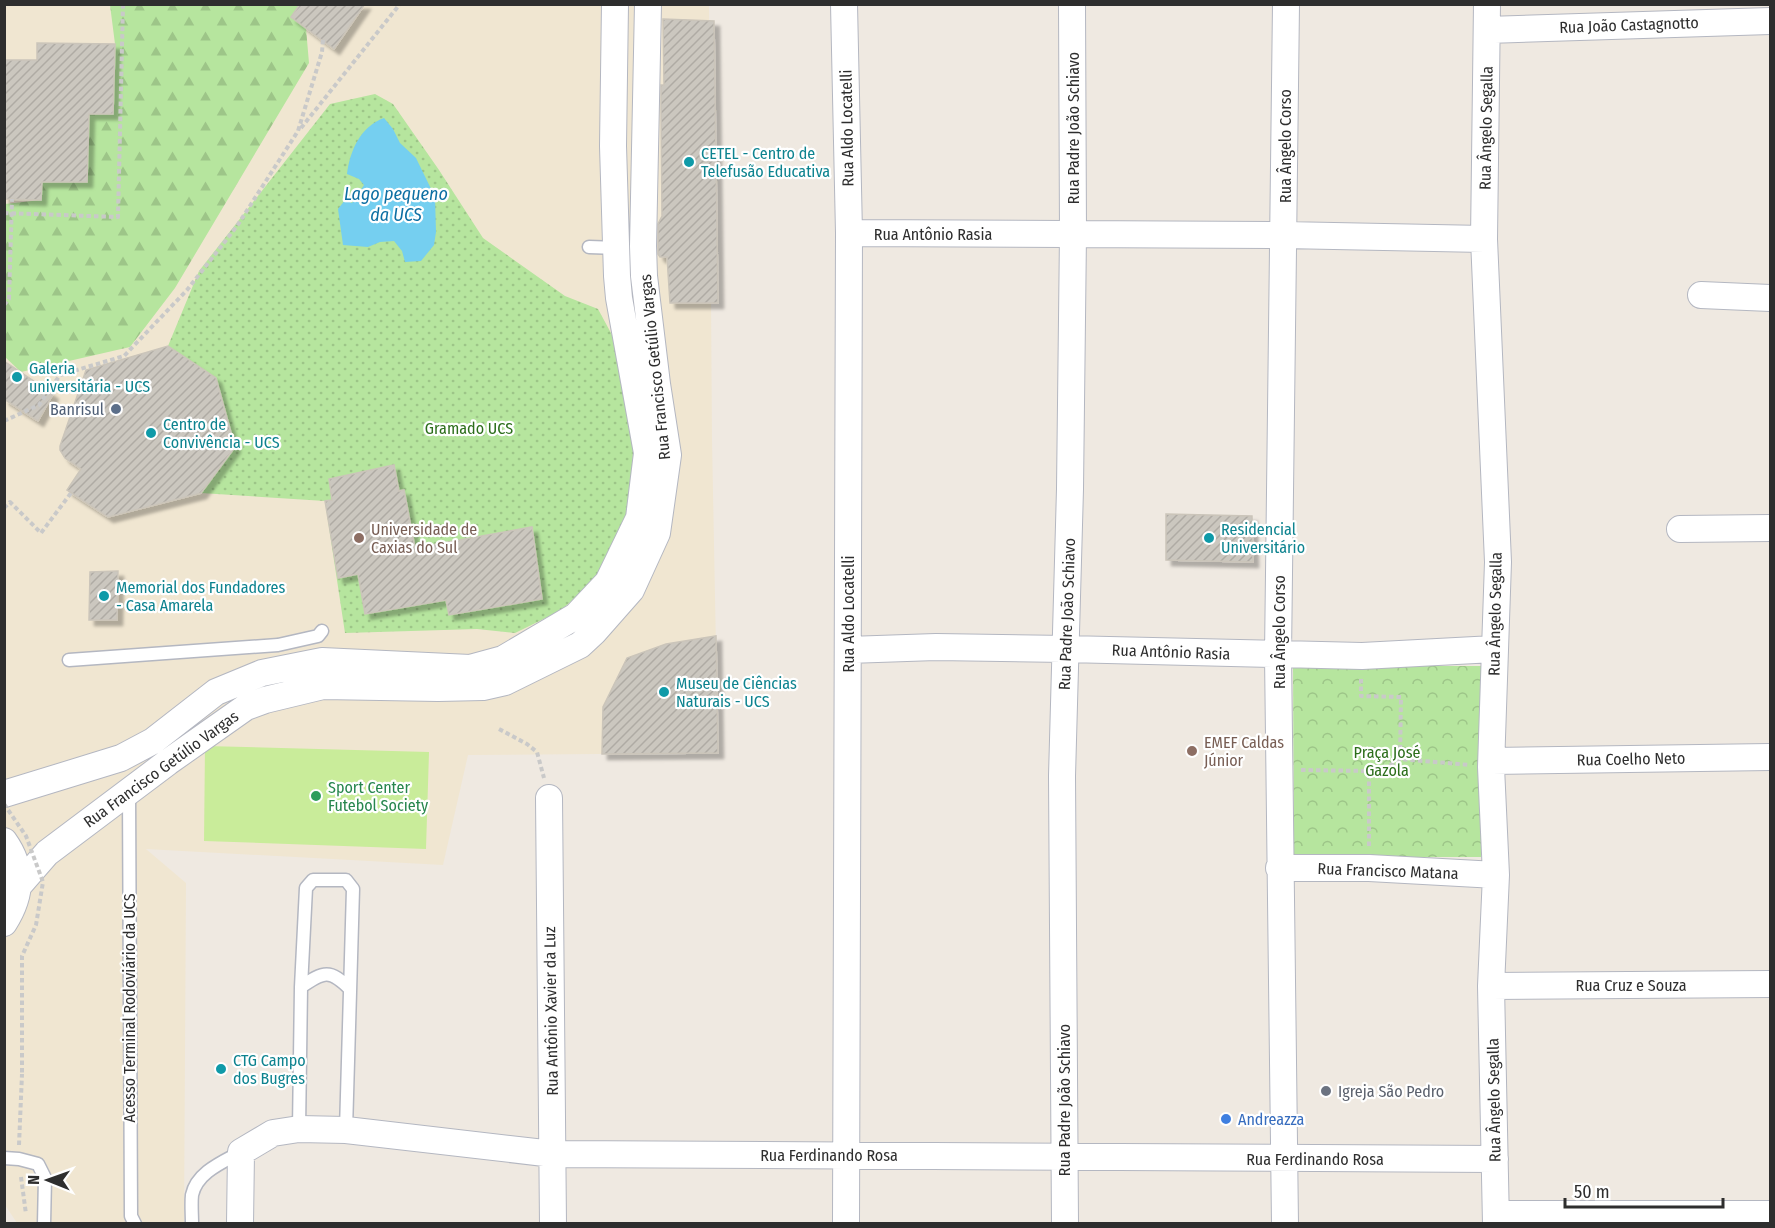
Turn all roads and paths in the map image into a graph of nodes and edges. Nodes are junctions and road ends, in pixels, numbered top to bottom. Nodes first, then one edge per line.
1 (123, 4) edge
2 (400, 4) edge
3 (615, 4) edge
4 (648, 4) edge
5 (844, 4) edge
6 (1072, 4) edge
7 (1286, 4) edge
8 (1487, 4) edge
9 (1770, 21) edge
10 (1487, 30) junction
11 (323, 40) dead end
12 (298, 131) junction
13 (12, 199) dead end
14 (4, 213) edge
15 (12, 214) junction
16 (849, 233) junction
17 (1073, 234) junction
18 (1284, 235) junction
19 (1484, 239) junction
20 (643, 246) junction
21 (589, 247) dead end
22 (618, 248) junction
23 (1701, 295) dead end
24 (1770, 298) edge
25 (4, 304) edge
26 (4, 421) edge
27 (71, 493) dead end
28 (4, 508) edge
29 (1680, 528) dead end
30 (1770, 528) edge
31 (322, 631) dead end
32 (1494, 648) junction
33 (1066, 649) junction
34 (848, 650) junction
35 (1278, 655) junction
36 (1362, 656) junction
37 (69, 660) dead end
38 (261, 660) junction
39 (246, 707) junction
40 (499, 729) dead end
41 (1770, 758) edge
42 (1400, 759) junction
43 (1492, 764) junction
44 (1279, 770) junction
45 (1369, 771) junction
46 (129, 791) junction
47 (4, 794) edge
48 (549, 798) joint
49 (4, 804) edge
50 (4, 841) edge
51 (1280, 868) junction
52 (1369, 868) junction
53 (1496, 875) junction
54 (20, 884) junction
55 (5, 923) edge
56 (1770, 984) edge
57 (1491, 986) junction
58 (301, 987) junction
59 (350, 989) junction
60 (22, 1074) dead end
61 (299, 1129) junction
62 (346, 1130) junction
63 (241, 1152) junction
64 (553, 1154) junction
65 (846, 1155) junction
66 (1065, 1156) junction
67 (4, 1158) edge
68 (1284, 1159) junction
69 (1495, 1159) junction
70 (1770, 1214) edge
71 (1496, 1219) edge
72 (44, 1224) edge
73 (135, 1224) edge
74 (192, 1224) edge
75 (240, 1224) edge
76 (553, 1224) edge
77 (846, 1224) edge
78 (1065, 1224) edge
79 (1285, 1224) edge

1 - 15 path
2 - 12 path
3 - 22 street, Rua Francisco Getúlio Vargas
4 - 20 street, Rua Francisco Getúlio Vargas
5 - 16 street, Rua Aldo Locatelli
6 - 17 street, Rua Padre João Schiavo
7 - 18 street, Rua Ângelo Corso
8 - 10 street, Rua Ângelo Segalla
9 - 10 street, Rua João Castagnotto
10 - 19 street, Rua Ângelo Segalla
11 - 12 path
12 - 26 path
13 - 15 path
14 - 15 path
15 - 25 path
16 - 17 street, Rua Antônio Rasia
16 - 34 street, Rua Aldo Locatelli
17 - 18 street, Rua Antônio Rasia
17 - 33 street, Rua Padre João Schiavo
18 - 19 street, Rua Antônio Rasia
18 - 35 street, Rua Ângelo Corso
19 - 32 street, Rua Ângelo Segalla
20 - 22 lane
20 - 39 street, Rua Francisco Getúlio Vargas
21 - 22 lane
22 - 38 street, Rua Francisco Getúlio Vargas
23 - 24 street
27 - 28 path
29 - 30 street
31 - 38 lane
32 - 36 street, Rua Antônio Rasia
32 - 43 street, Rua Ângelo Segalla
33 - 34 street, Rua Antônio Rasia
33 - 35 street, Rua Antônio Rasia
33 - 66 street, Rua Padre João Schiavo
34 - 65 street, Rua Aldo Locatelli
35 - 36 street, Rua Antônio Rasia
35 - 44 street, Rua Ângelo Corso
36 - 42 path
37 - 38 lane
38 - 39 street
38 - 47 street, Rua Francisco Getúlio Vargas
39 - 46 street, Rua Francisco Getúlio Vargas
40 - 48 path
41 - 43 street, Rua Coelho Neto
42 - 43 path
42 - 45 path
43 - 53 street, Rua Ângelo Segalla
44 - 45 path
44 - 51 street, Rua Ângelo Corso
45 - 52 path
46 - 54 street, Rua Francisco Getúlio Vargas
46 - 73 lane, Acesso Terminal Rodoviário da UCS
48 - 64 street, Rua Antônio Xavier da Luz
49 - 60 path, bridge
50 - 54 street
51 - 52 street, Rua Francisco Matana
51 - 68 street, Rua Ângelo Corso
52 - 53 street, Rua Francisco Matana
53 - 57 street, Rua Ângelo Segalla
54 - 55 street
56 - 57 street, Rua Cruz e Souza
57 - 69 street, Rua Ângelo Segalla
58 - 59 lane
58 - 59 lane
58 - 61 lane
59 - 62 lane
61 - 62 street, Rua Ferdinando Rosa
61 - 63 street, Rua Ferdinando Rosa
62 - 64 street, Rua Ferdinando Rosa
63 - 74 lane
63 - 75 street
64 - 65 street, Rua Ferdinando Rosa
64 - 76 street, Rua Antônio Xavier da Luz
65 - 66 street, Rua Ferdinando Rosa
65 - 77 street, Rua Aldo Locatelli
66 - 68 street, Rua Ferdinando Rosa
66 - 78 street, Rua Padre João Schiavo
67 - 72 lane
68 - 69 street, Rua Ferdinando Rosa
68 - 79 street, Rua Ângelo Corso
69 - 71 street, Rua Ângelo Segalla
70 - 71 street

